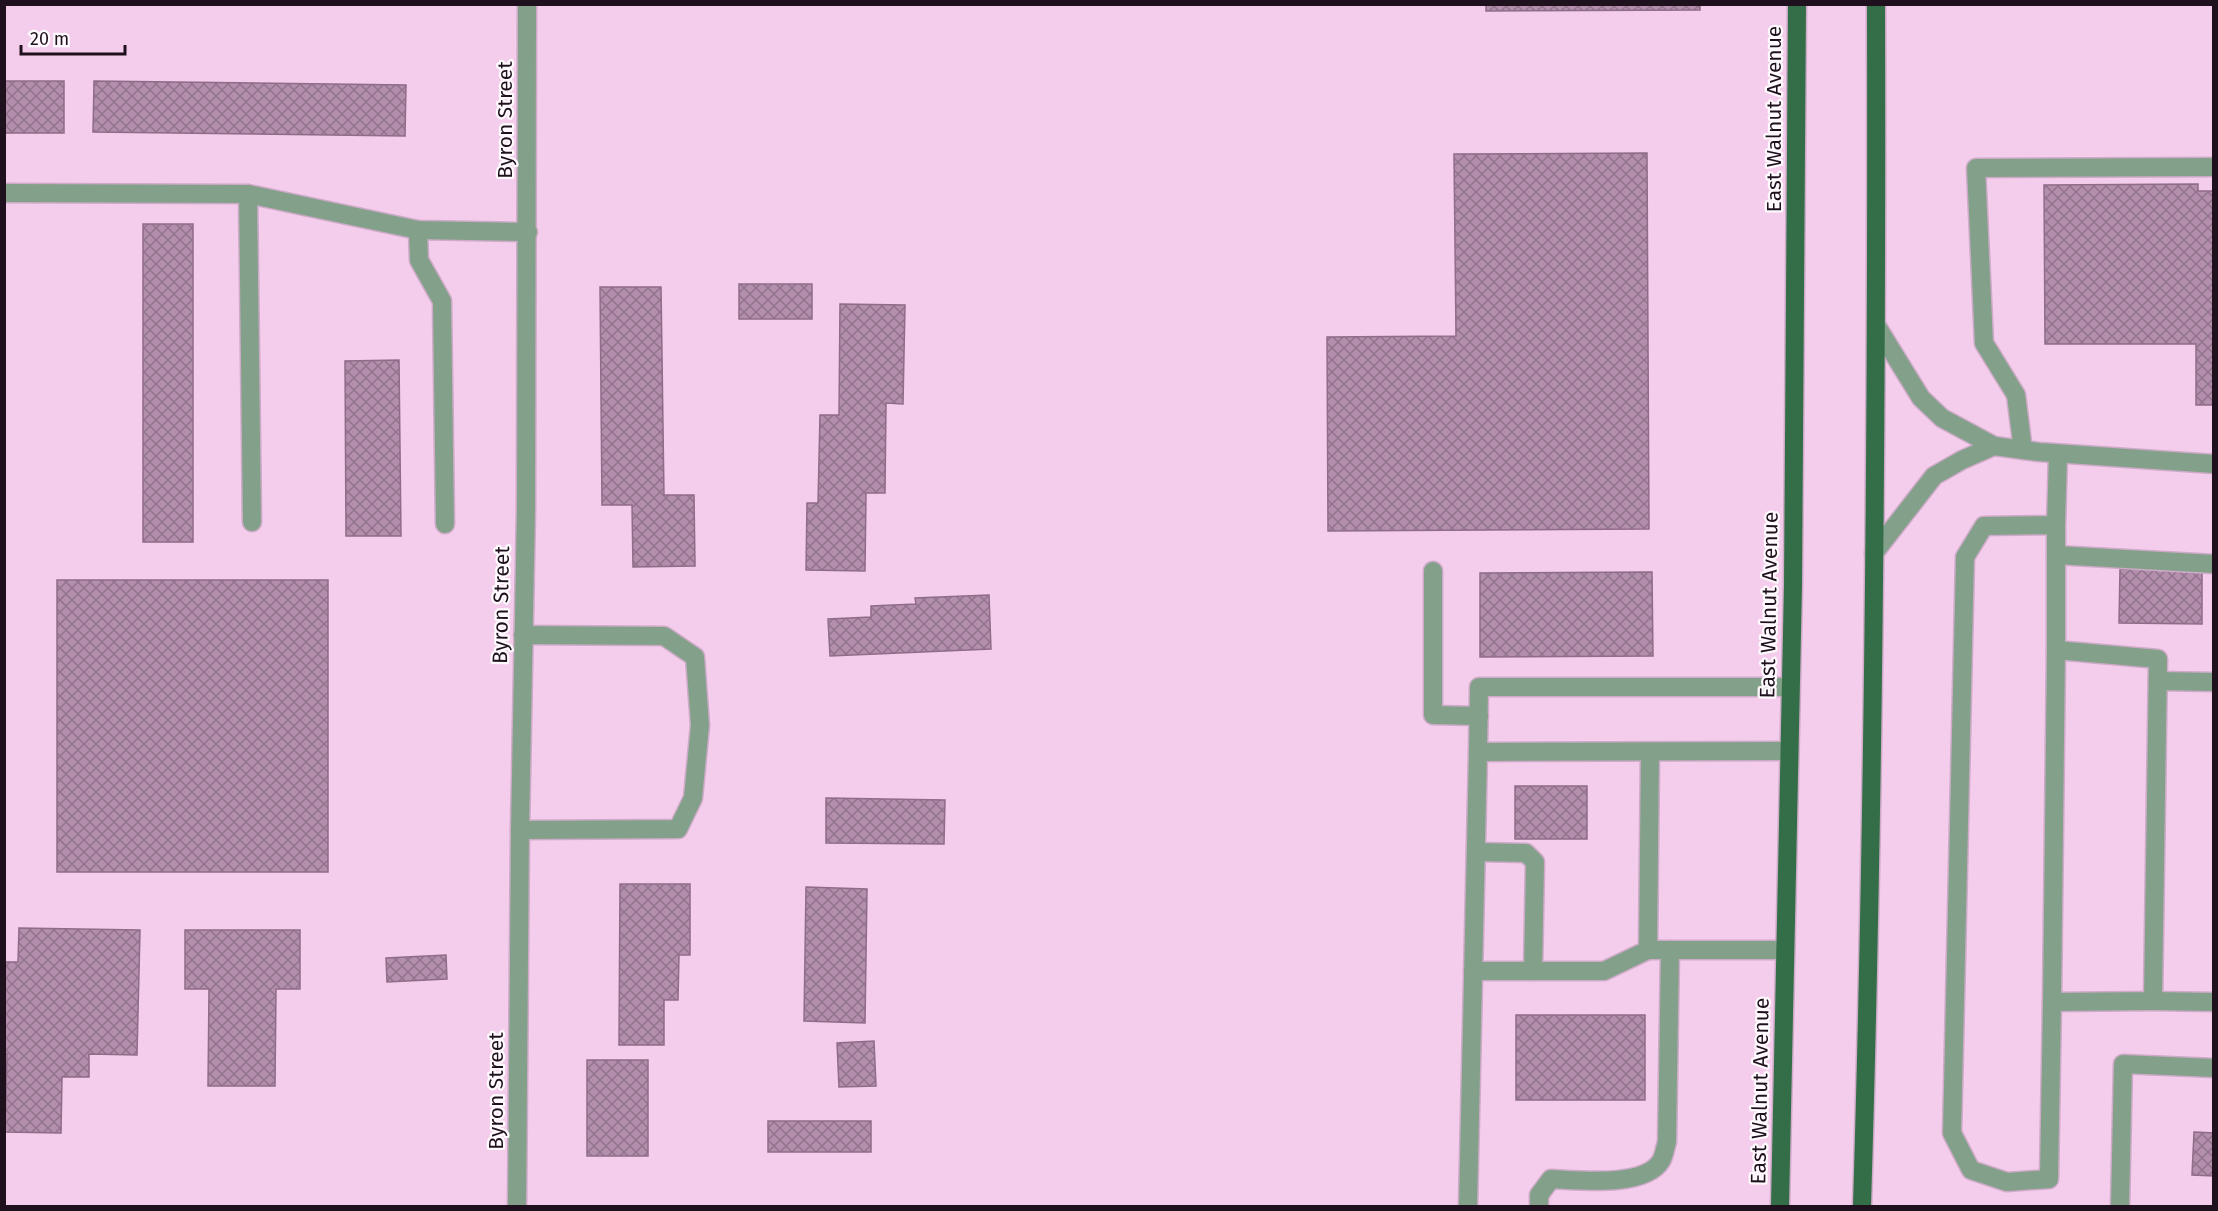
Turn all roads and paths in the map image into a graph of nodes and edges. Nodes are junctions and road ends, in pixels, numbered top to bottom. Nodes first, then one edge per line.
1 (527, 4) edge
2 (1797, 4) edge
3 (1876, 4) edge
4 (2214, 167) edge
5 (4, 193) edge
6 (248, 194) junction
7 (418, 230) junction
8 (528, 232) junction
9 (1876, 325) junction
10 (1995, 446) junction
11 (2022, 450) junction
12 (2058, 454) junction
13 (2214, 464) edge
14 (252, 522) dead end
15 (445, 524) dead end
16 (2056, 525) junction
17 (1874, 553) junction
18 (2056, 555) junction
19 (2214, 564) edge
20 (1433, 571) dead end
21 (523, 635) junction
22 (2056, 650) junction
23 (2158, 681) junction
24 (2214, 682) edge
25 (1790, 687) junction
26 (1479, 716) junction
27 (1789, 751) junction
28 (1478, 752) junction
29 (1650, 752) junction
30 (520, 830) junction
31 (1476, 852) junction
32 (1648, 950) junction
33 (1670, 950) junction
34 (1785, 950) junction
35 (1473, 971) junction
36 (1533, 971) junction
37 (2153, 1001) junction
38 (2052, 1002) junction
39 (2214, 1002) edge
40 (2214, 1068) edge
41 (518, 1206) edge
42 (1468, 1206) edge
43 (1539, 1206) edge
44 (1780, 1206) edge
45 (1863, 1206) edge
46 (2120, 1206) edge

1 - 8 street, Byron Street
2 - 25 main road, East Walnut Avenue
3 - 9 main road
4 - 11 street
5 - 6 street
6 - 7 street
6 - 14 street
7 - 8 street
7 - 15 street
8 - 21 street, Byron Street
9 - 10 street
9 - 17 main road
10 - 11 street
10 - 17 street
11 - 12 street
12 - 13 street
12 - 16 street
16 - 18 street
16 - 38 street
17 - 45 main road
18 - 19 street
18 - 22 street
20 - 26 street
21 - 30 street, Byron Street
21 - 30 street
22 - 23 street
22 - 38 street
23 - 24 street
23 - 37 street
25 - 26 street
25 - 27 main road, East Walnut Avenue
26 - 28 street
27 - 29 street
27 - 34 main road, East Walnut Avenue
28 - 29 street
28 - 31 street
29 - 32 street
30 - 41 street, Byron Street
31 - 35 street
31 - 36 street
32 - 33 street
32 - 36 street
33 - 34 street
33 - 43 street
34 - 44 main road, East Walnut Avenue
35 - 36 street
35 - 42 street
37 - 38 street
37 - 39 street
40 - 46 street

